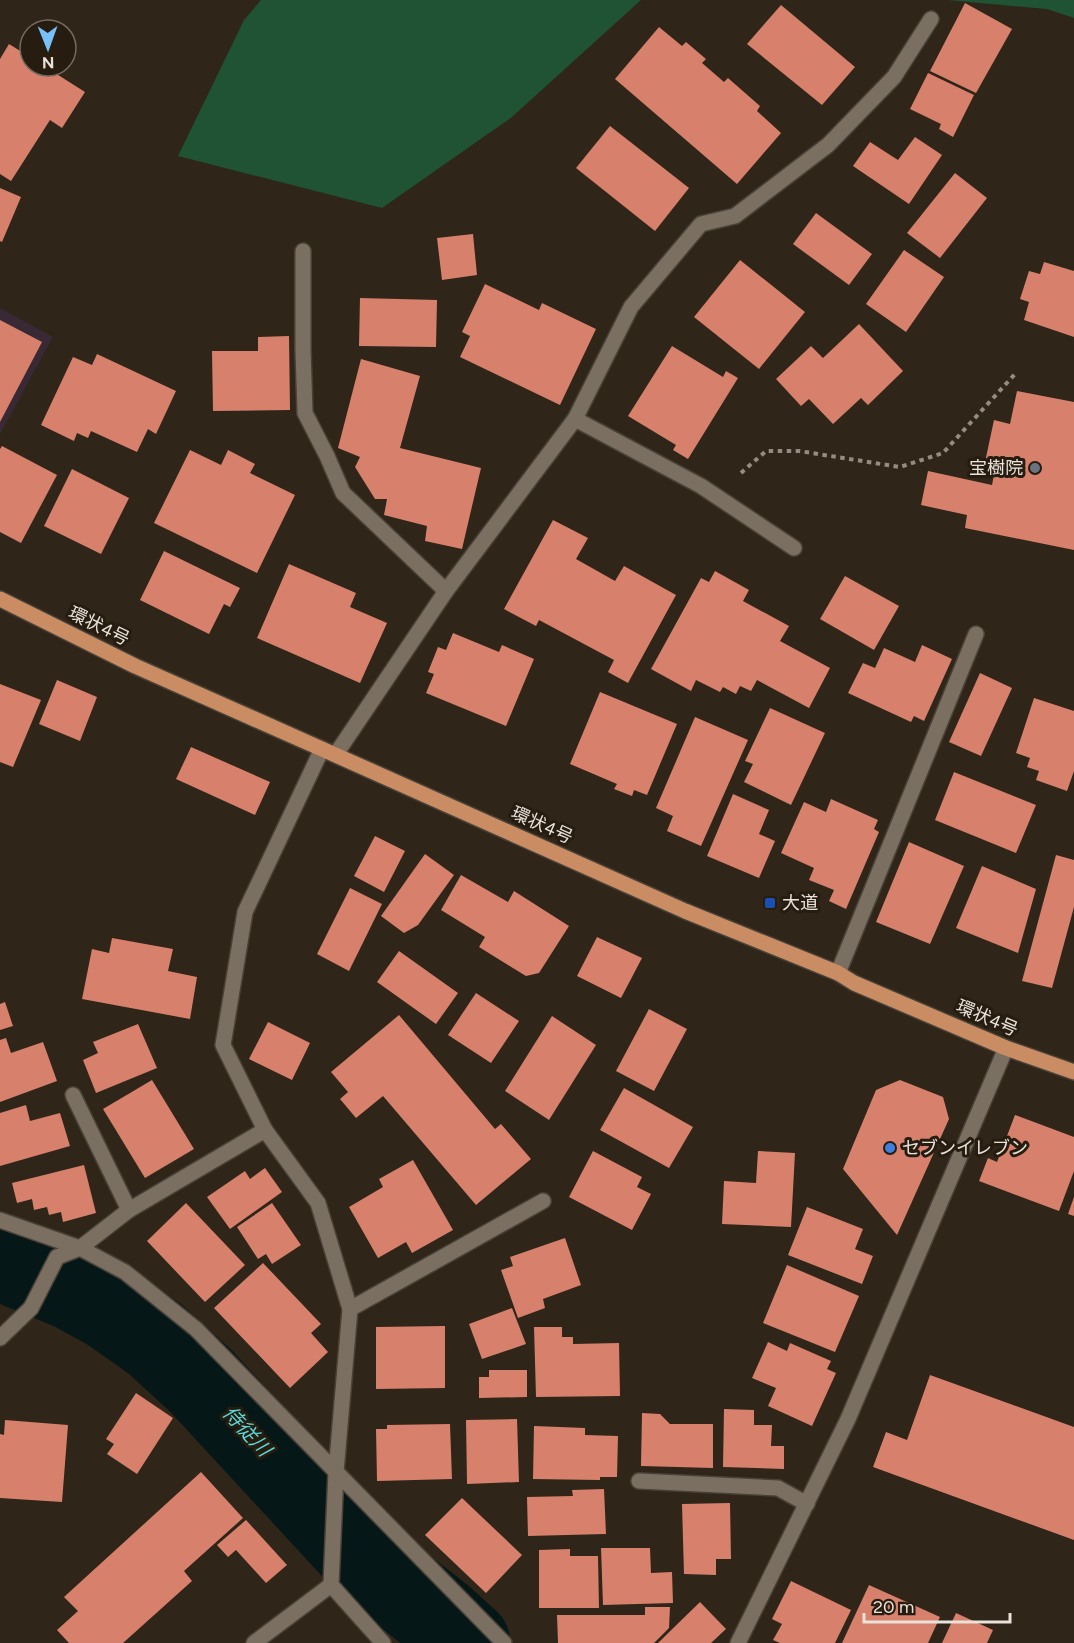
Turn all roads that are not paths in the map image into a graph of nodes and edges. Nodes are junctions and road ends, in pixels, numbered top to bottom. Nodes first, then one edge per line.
1 (931, 20) dead end
2 (303, 251) dead end
3 (575, 419) junction
4 (794, 548) dead end
5 (446, 591) junction
6 (0, 599) edge
7 (976, 634) dead end
8 (329, 752) junction
9 (838, 974) junction
10 (1006, 1048) junction
11 (1074, 1072) edge
12 (73, 1095) dead end
13 (265, 1130) junction
14 (543, 1201) dead end
15 (129, 1210) junction
16 (0, 1220) edge
17 (80, 1248) junction
18 (350, 1308) junction
19 (0, 1338) edge
20 (336, 1472) junction
21 (639, 1481) dead end
22 (807, 1504) junction
23 (331, 1586) junction
24 (254, 1643) edge
25 (383, 1643) edge
26 (504, 1643) edge
27 (738, 1643) edge

1 - 3 street
2 - 5 street
3 - 4 street
3 - 5 street
5 - 8 street
6 - 8 main road, 環状4号
7 - 9 street
8 - 9 main road, 環状4号
8 - 13 street
9 - 10 main road, 環状4号
10 - 11 main road, 環状4号
10 - 22 street
12 - 15 street
13 - 15 street
13 - 18 street
14 - 18 street
15 - 17 street
16 - 17 street
17 - 19 street
17 - 20 street
18 - 20 street
20 - 23 street
20 - 26 street
21 - 22 street
22 - 27 street
23 - 24 street
23 - 25 street

